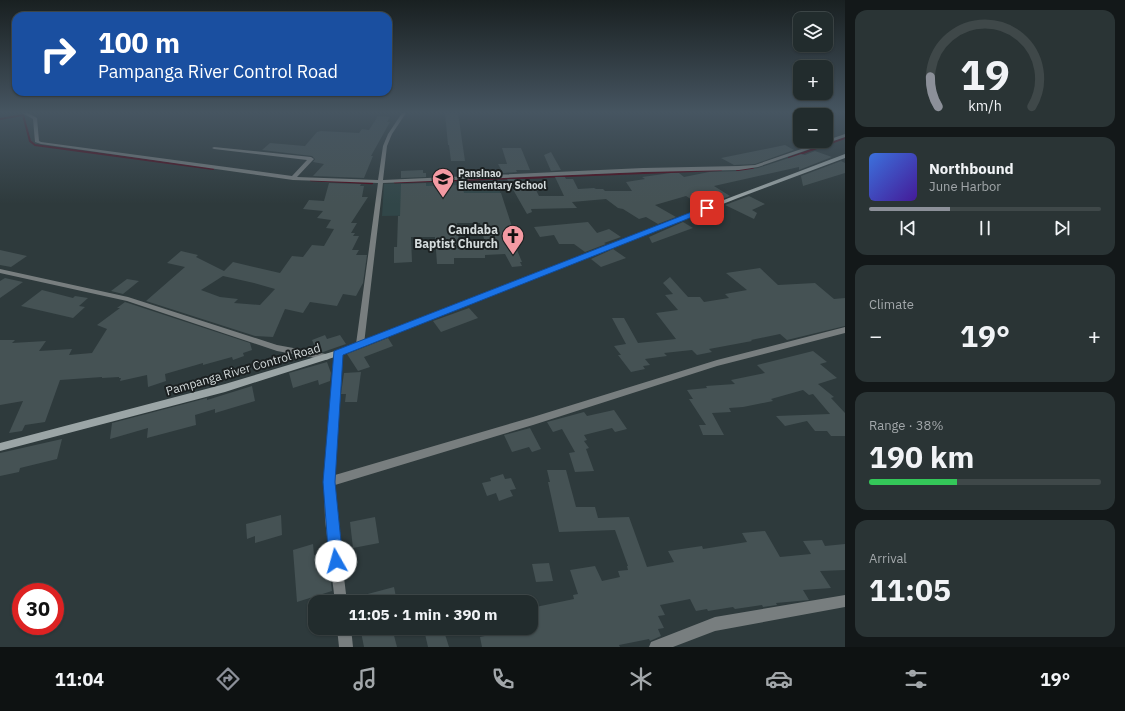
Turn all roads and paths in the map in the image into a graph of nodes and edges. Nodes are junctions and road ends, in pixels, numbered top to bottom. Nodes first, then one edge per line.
1 (42, 143) edge
2 (387, 143) edge
3 (214, 148) dead end
4 (807, 148) edge
5 (845, 156) edge
6 (294, 178) junction
7 (381, 181) junction
8 (0, 271) edge
9 (845, 330) edge
10 (360, 344) junction
11 (338, 353) junction
12 (326, 357) junction
13 (0, 447) edge
14 (329, 482) junction
15 (340, 595) edge
16 (845, 601) edge
17 (345, 635) edge
18 (346, 647) edge
19 (656, 647) edge

1 - 6 street
2 - 7 street
3 - 6 street
4 - 7 street
5 - 10 main road, Pampanga River Control Road
6 - 7 street
7 - 10 street
8 - 12 street
9 - 14 street
10 - 11 main road, Pampanga River Control Road
11 - 12 main road, Pampanga River Control Road
11 - 14 street
12 - 13 main road, Pampanga River Control Road
14 - 15 street
16 - 19 street
17 - 18 street

